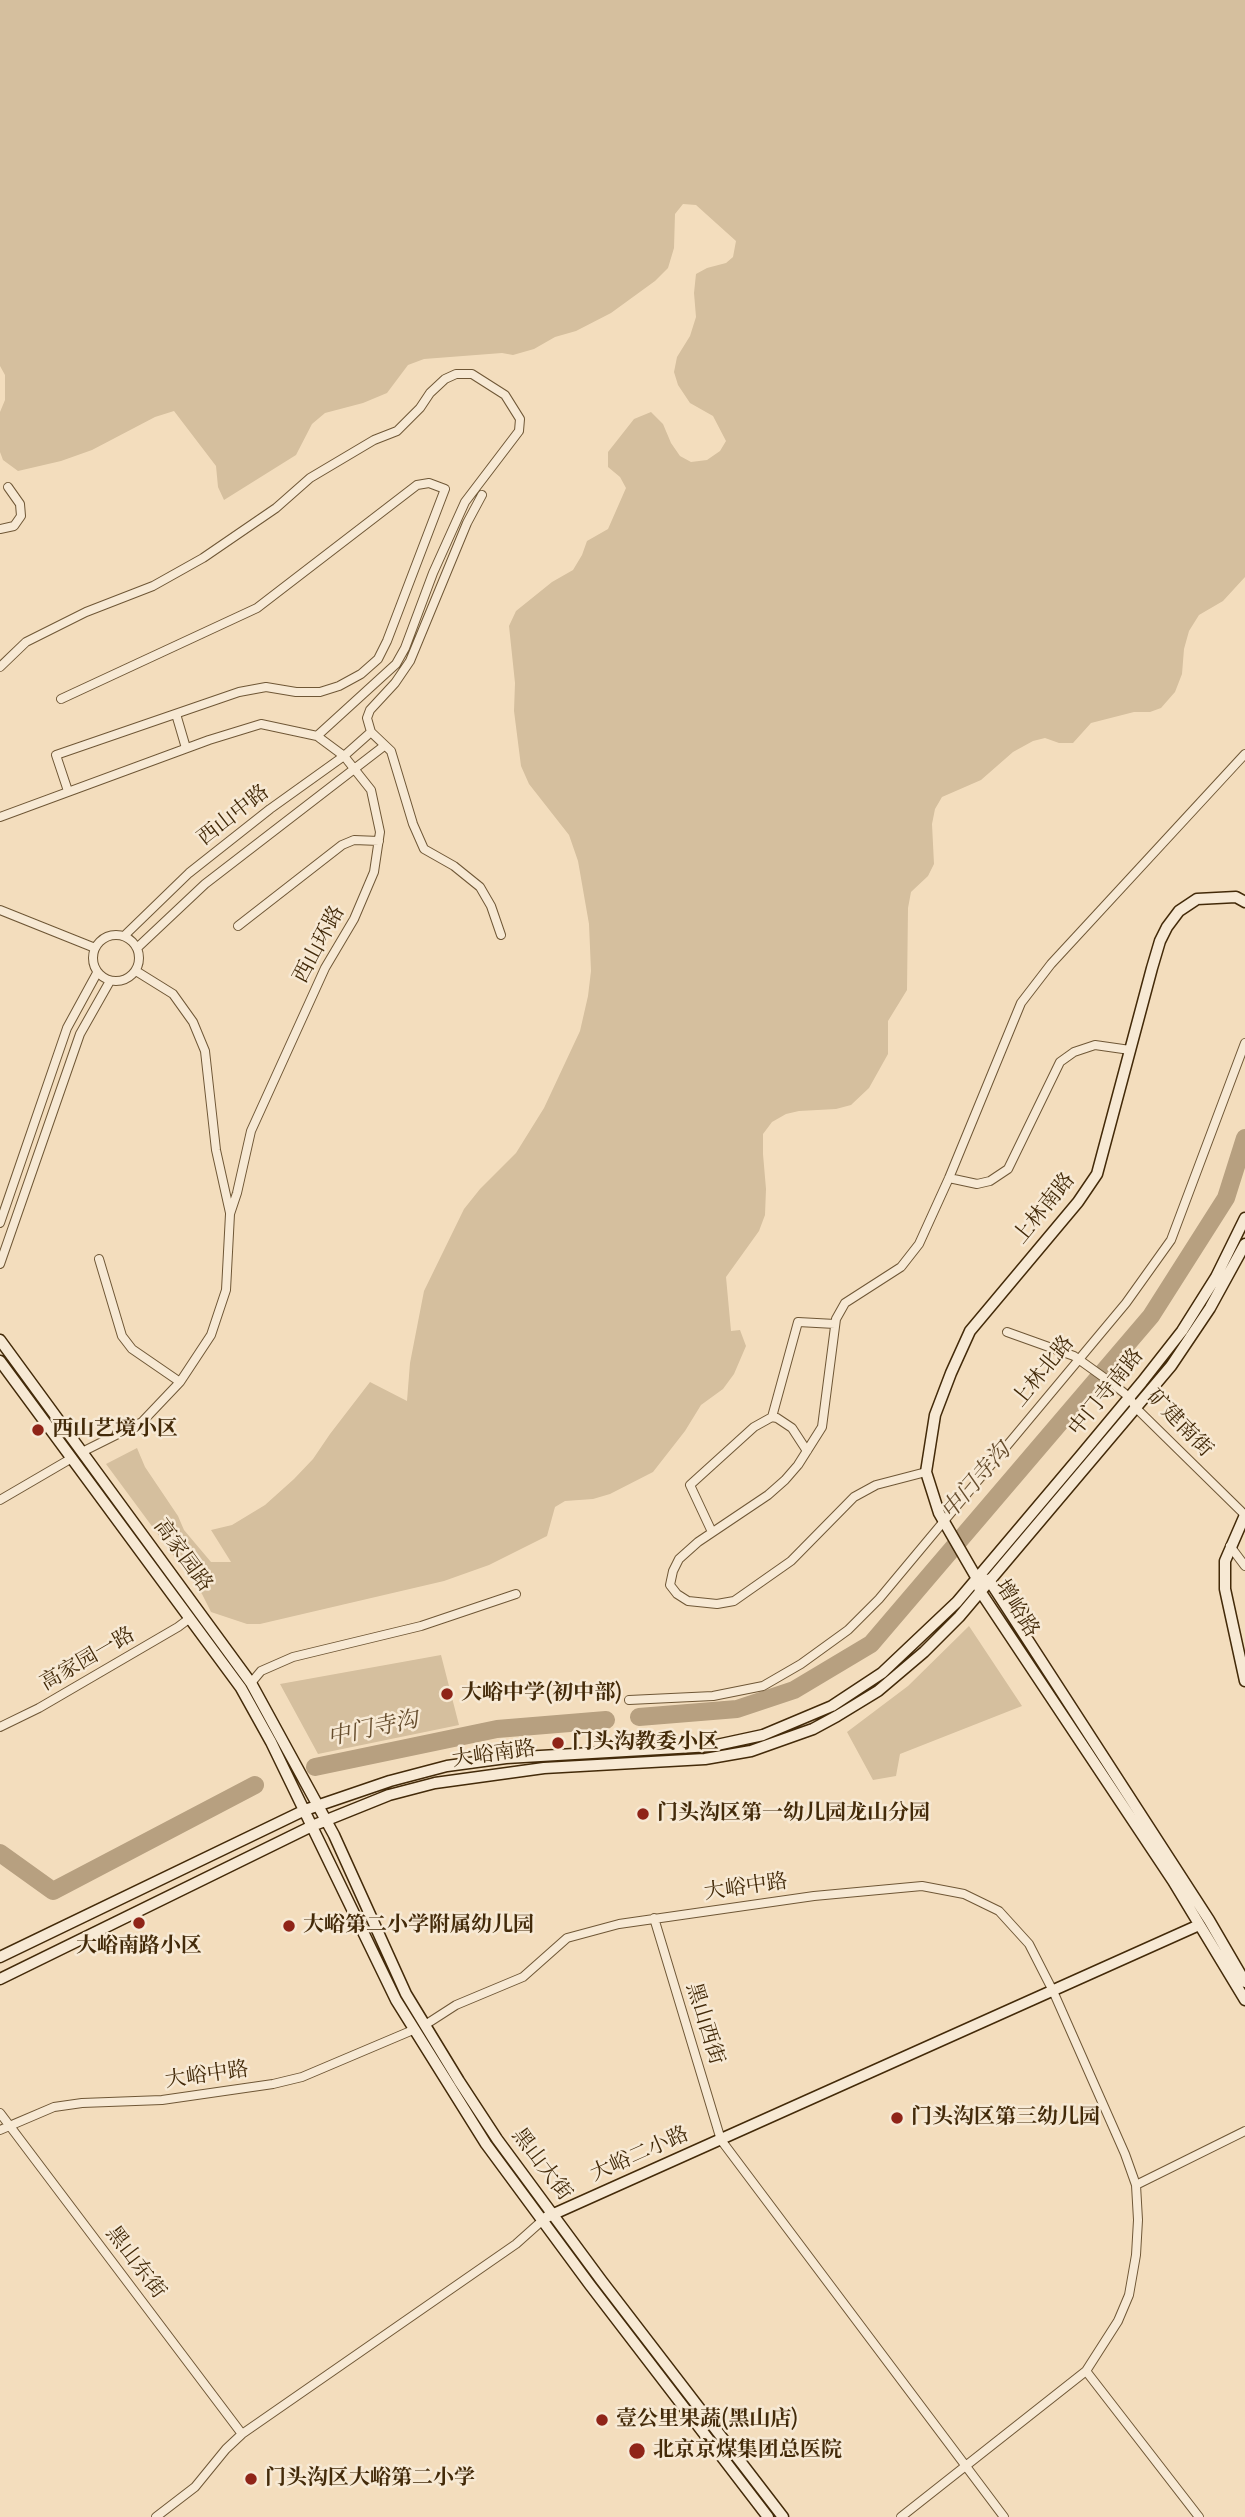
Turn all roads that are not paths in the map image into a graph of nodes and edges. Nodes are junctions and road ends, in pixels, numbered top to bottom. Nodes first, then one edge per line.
1 (8, 487) dead end
2 (482, 495) dead end
3 (0, 529) edge
4 (0, 667) edge
5 (61, 699) dead end
6 (176, 714) junction
7 (371, 732) junction
8 (317, 736) junction
9 (384, 746) junction
10 (186, 748) junction
11 (1245, 754) edge
12 (344, 757) junction
13 (355, 769) junction
14 (68, 791) junction
15 (0, 817) edge
16 (379, 841) junction
17 (1245, 902) edge
18 (0, 910) edge
19 (238, 926) dead end
20 (501, 935) dead end
21 (124, 936) junction
22 (94, 948) junction
23 (137, 948) junction
24 (136, 971) junction
25 (97, 972) junction
26 (110, 981) junction
27 (1245, 1043) edge
28 (1130, 1050) junction
29 (949, 1178) junction
30 (230, 1214) junction
31 (1245, 1218) edge
32 (0, 1223) edge
33 (1245, 1244) edge
34 (99, 1259) dead end
35 (0, 1264) edge
36 (835, 1324) junction
37 (1007, 1332) dead end
38 (0, 1340) edge
39 (1078, 1359) junction
40 (0, 1361) edge
41 (180, 1382) junction
42 (1129, 1397) junction
43 (1136, 1408) junction
44 (772, 1417) junction
45 (807, 1451) junction
46 (77, 1455) junction
47 (926, 1472) junction
48 (0, 1500) edge
49 (1245, 1515) edge
50 (944, 1523) junction
51 (712, 1532) junction
52 (1230, 1546) junction
53 (1245, 1566) edge
54 (976, 1577) junction
55 (989, 1580) junction
56 (980, 1591) junction
57 (516, 1594) dead end
58 (190, 1618) junction
59 (1245, 1681) edge
60 (251, 1683) junction
61 (629, 1700) dead end
62 (0, 1727) edge
63 (318, 1805) junction
64 (305, 1810) junction
65 (325, 1820) junction
66 (312, 1826) junction
67 (654, 1918) junction
68 (1199, 1925) junction
69 (0, 1957) edge
70 (0, 1979) edge
71 (1245, 1982) edge
72 (1053, 1991) junction
73 (1245, 2000) edge
74 (425, 2025) junction
75 (413, 2030) junction
76 (0, 2113) edge
77 (9, 2125) junction
78 (0, 2130) edge
79 (1245, 2131) edge
80 (721, 2140) junction
81 (1136, 2185) junction
82 (548, 2217) junction
83 (1086, 2371) junction
84 (242, 2434) junction
85 (966, 2466) junction
86 (156, 2517) edge
87 (768, 2517) edge
88 (783, 2517) edge
89 (901, 2517) edge
90 (1004, 2517) edge
91 (1199, 2517) edge

1 - 3 street
2 - 7 street
4 - 8 street
5 - 6 street
6 - 10 street
6 - 14 street
7 - 9 street
7 - 12 street, 西山中路
8 - 10 street, 西山环路
8 - 12 street, 西山环路
9 - 13 street, 西山中路
9 - 20 street
10 - 14 street, 西山环路
11 - 29 street
12 - 13 street, 西山环路
12 - 21 street, 西山中路
13 - 16 street, 西山环路
13 - 23 street, 西山中路
14 - 15 street, 西山环路
16 - 19 street
16 - 30 street, 西山环路
17 - 28 main road, 上林南路
18 - 22 street
21 - 22 street
21 - 23 street
22 - 25 street
23 - 24 street
24 - 26 street
24 - 30 street
25 - 26 street
25 - 32 street
26 - 35 street
27 - 39 street, 上林北路
28 - 29 street
28 - 47 main road, 上林南路
29 - 36 street
30 - 41 street, 西山环路
31 - 42 main road, 中门寺南路
33 - 43 main road, 中门寺南路
34 - 41 street
36 - 44 street
36 - 45 street
37 - 39 street, 矿建南街
38 - 46 main road, 高家园路
39 - 42 street, 矿建南街
39 - 50 street, 上林北路
40 - 46 main road, 高家园路
41 - 46 street, 西山环路
42 - 43 street, 矿建南街
42 - 54 main road, 中门寺南路
43 - 49 street, 矿建南街
43 - 55 main road, 中门寺南路
44 - 45 street
44 - 51 street
45 - 51 street
46 - 48 street, 西山环路
46 - 58 main road, 高家园路
46 - 60 main road, 高家园路
47 - 50 main road, 上林南路
47 - 51 street
49 - 52 main road
50 - 54 main road, 上林南路
50 - 61 street, 上林北路
52 - 53 street
52 - 59 main road
54 - 55 main road, 增峪路
54 - 56 main road, 增峪路
54 - 63 main road, 大峪南路
55 - 56 main road, 中门寺南路
55 - 71 main road, 增峪路
56 - 65 main road, 大峪南路
56 - 68 main road, 增峪路
57 - 60 street
58 - 62 street, 高家园一路
58 - 64 main road, 高家园路
60 - 63 main road, 高家园路
63 - 64 main road, 大峪南路
63 - 65 main road, 黑山大街
64 - 66 main road, 黑山大街
64 - 69 main road, 大峪南路
65 - 66 main road, 大峪南路
65 - 74 main road, 黑山大街
66 - 70 main road, 大峪南路
66 - 75 main road, 黑山大街
67 - 72 street, 大峪中路
67 - 74 street, 大峪中路
67 - 80 street, 黑山西街
68 - 72 main road, 大峪二小路
68 - 73 main road, 增峪路
72 - 80 main road, 大峪二小路
72 - 81 street, 大峪中路
74 - 82 main road, 黑山大街
75 - 77 street, 大峪中路
75 - 82 main road, 黑山大街
76 - 77 street, 黑山东街
77 - 78 street, 大峪中路
77 - 84 street, 黑山东街
79 - 81 street
80 - 82 main road, 大峪二小路
80 - 85 street
81 - 83 street, 大峪中路
82 - 84 street, 大峪二小路
82 - 87 main road, 黑山大街
82 - 88 main road, 黑山大街
83 - 85 street, 大峪中路
83 - 91 street
84 - 86 street, 大峪二小路
85 - 89 street, 大峪中路
85 - 90 street

